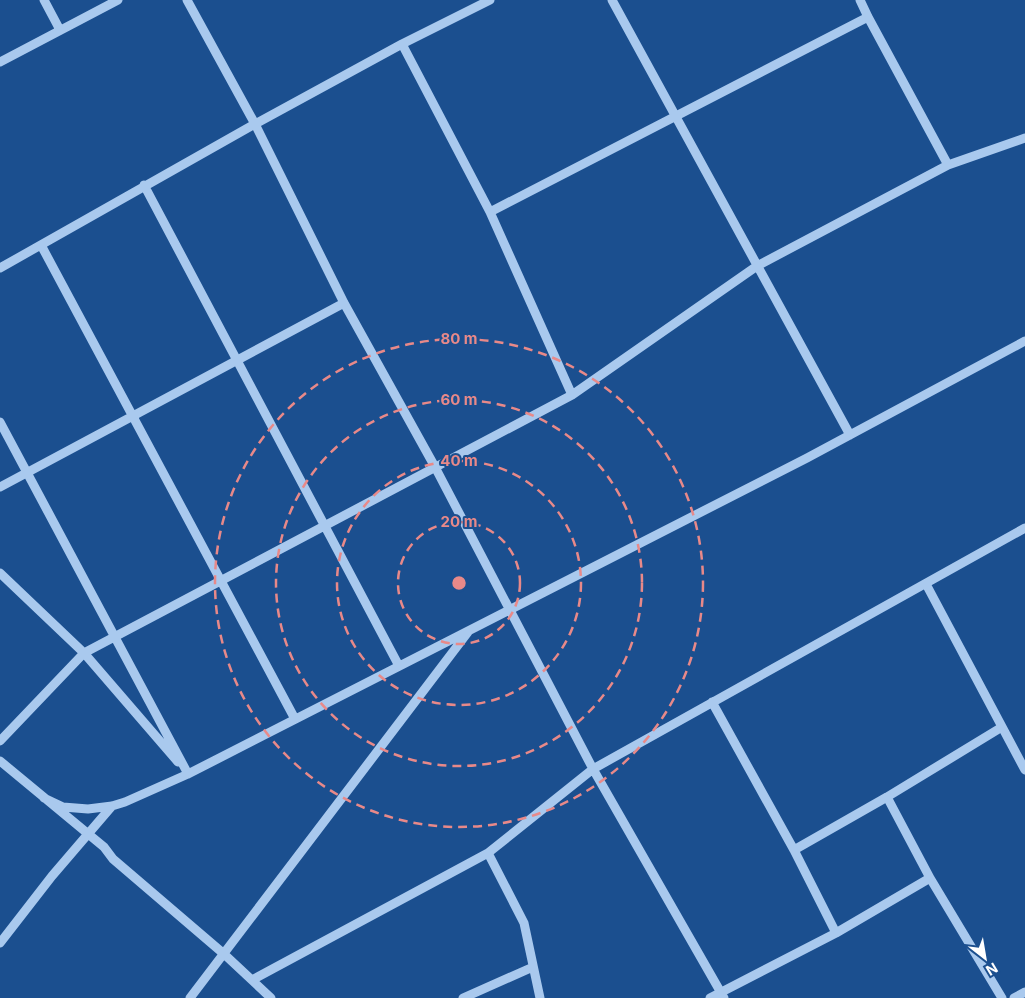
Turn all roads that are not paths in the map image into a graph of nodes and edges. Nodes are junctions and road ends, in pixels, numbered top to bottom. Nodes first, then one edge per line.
1 (44, 0) edge
2 (118, 0) edge
3 (187, 0) edge
4 (490, 0) edge
5 (612, 0) edge
6 (860, 0) edge
7 (868, 17) junction
8 (60, 30) junction
9 (402, 44) junction
10 (0, 62) edge
11 (676, 116) junction
12 (255, 124) junction
13 (1025, 138) edge
14 (948, 165) junction
15 (144, 185) junction
16 (490, 212) junction
17 (42, 245) junction
18 (757, 266) junction
19 (0, 268) edge
20 (344, 302) junction
21 (1025, 341) edge
22 (237, 359) junction
23 (572, 395) junction
24 (133, 415) junction
25 (0, 422) edge
26 (850, 435) junction
27 (435, 467) junction
28 (27, 472) junction
29 (0, 486) edge
30 (325, 526) junction
31 (1025, 528) edge
32 (0, 573) edge
33 (221, 580) junction
34 (926, 584) junction
35 (511, 609) junction
36 (469, 630) junction
37 (115, 636) junction
38 (84, 654) junction
39 (399, 666) junction
40 (712, 702) junction
41 (295, 719) junction
42 (1002, 727) junction
43 (0, 741) edge
44 (0, 761) edge
45 (593, 769) junction
46 (1025, 770) edge
47 (188, 774) junction
48 (887, 797) junction
49 (44, 798) junction
50 (112, 806) junction
51 (88, 834) junction
52 (794, 850) junction
53 (488, 853) junction
54 (930, 878) junction
55 (836, 933) junction
56 (0, 943) edge
57 (224, 954) junction
58 (533, 967) junction
59 (252, 980) junction
60 (1025, 992) edge
61 (723, 995) edge
62 (190, 998) edge
63 (271, 998) edge
64 (463, 998) edge
65 (540, 998) edge
66 (710, 998) edge
67 (1002, 998) edge
68 (1014, 998) edge

1 - 8 street
2 - 8 street
3 - 12 street
4 - 9 street
5 - 11 street
6 - 7 street
7 - 11 street
7 - 14 street
8 - 10 street
9 - 12 street
9 - 16 street
11 - 16 street
11 - 18 street
12 - 15 street
12 - 20 street
13 - 14 street
14 - 18 street
15 - 17 street
15 - 22 street
16 - 23 street
17 - 19 street
17 - 24 street
18 - 23 street
18 - 26 street
20 - 22 street
20 - 27 street
21 - 26 street
22 - 24 street
22 - 30 street
23 - 27 street
24 - 28 street
24 - 33 street
25 - 28 street
26 - 35 street
27 - 30 street
27 - 35 street
28 - 29 street
28 - 37 street
30 - 33 street
30 - 39 street
31 - 34 street
32 - 38 street
33 - 37 street
33 - 41 street
34 - 40 street
34 - 42 street
35 - 36 street
35 - 45 street
36 - 39 street
36 - 57 street
37 - 38 street
37 - 47 street
38 - 43 street
38 - 47 street
39 - 41 street
40 - 45 street
40 - 52 street
41 - 47 street
42 - 46 street
42 - 48 street
44 - 49 street
45 - 53 street
45 - 61 street
47 - 50 street
48 - 52 street
48 - 54 street
49 - 50 street
49 - 51 street
50 - 51 street
51 - 56 street
51 - 57 street
52 - 55 street
53 - 58 street
53 - 59 street
54 - 55 street
54 - 67 street
55 - 61 street
57 - 59 street
57 - 62 street
58 - 64 street
58 - 65 street
59 - 63 street
60 - 68 street
61 - 66 street

